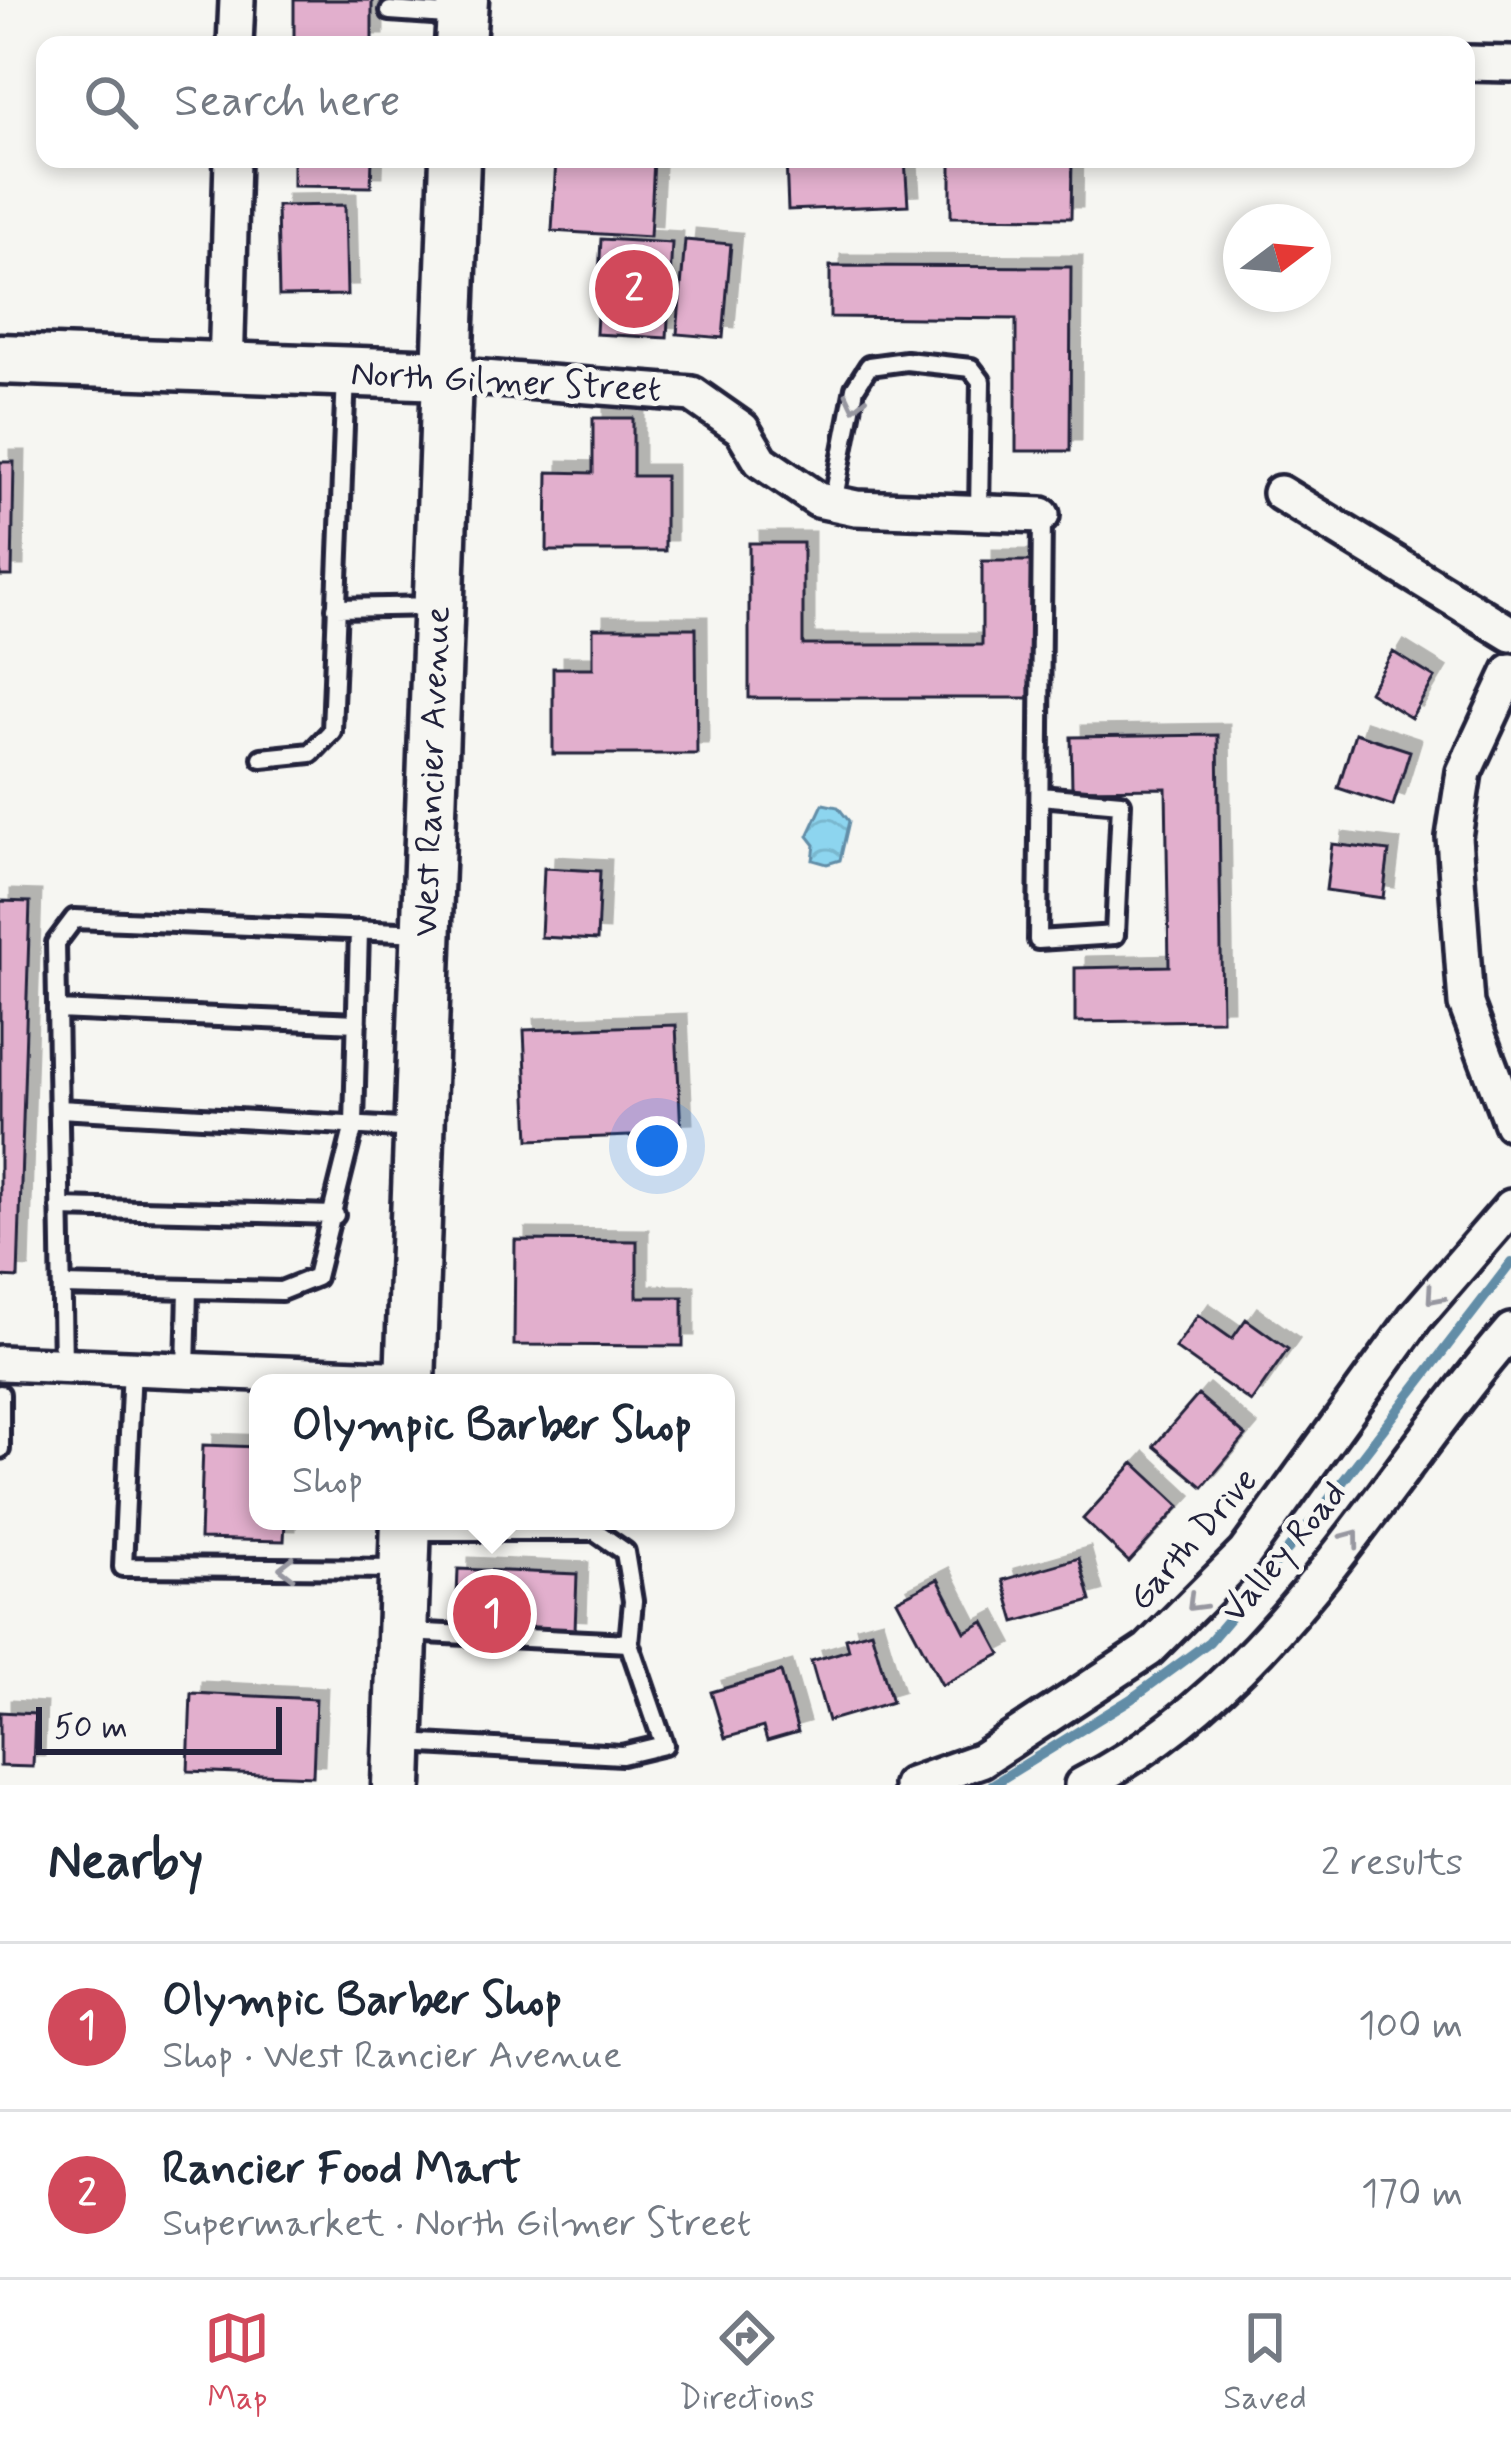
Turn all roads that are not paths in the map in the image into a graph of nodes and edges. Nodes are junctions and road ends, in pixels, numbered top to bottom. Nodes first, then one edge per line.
1 (237, 0) edge
2 (390, 11) dead end
3 (462, 20) edge
4 (236, 36) edge
5 (1475, 63) edge
6 (1511, 64) edge
7 (232, 168) edge
8 (455, 168) edge
9 (0, 359) edge
10 (226, 371) junction
11 (346, 374) junction
12 (446, 376) junction
13 (1280, 493) dead end
14 (833, 503) junction
15 (979, 513) junction
16 (1042, 514) joint
17 (438, 606) junction
18 (336, 608) junction
19 (1511, 634) edge
20 (1511, 671) edge
21 (262, 758) dead end
22 (1040, 796) junction
23 (359, 931) junction
24 (426, 933) junction
25 (57, 1010) junction
26 (357, 1023) junction
27 (58, 1109) junction
28 (1511, 1123) edge
29 (354, 1125) junction
30 (419, 1129) junction
31 (60, 1208) junction
32 (1511, 1208) edge
33 (335, 1215) junction
34 (62, 1286) junction
35 (188, 1289) junction
36 (1511, 1331) edge
37 (0, 1363) edge
38 (63, 1365) junction
39 (132, 1367) junction
40 (186, 1370) junction
41 (267, 1374) edge
42 (410, 1374) edge
43 (0, 1394) edge
44 (0, 1449) edge
45 (405, 1540) edge
46 (402, 1631) junction
47 (628, 1643) junction
48 (398, 1764) edge
49 (910, 1785) edge
50 (1082, 1785) edge

1 - 4 street
2 - 3 lane
5 - 6 street
7 - 10 street
8 - 12 main road, West Rancier Avenue
9 - 10 main road, North Gilmer Street
10 - 11 main road, North Gilmer Street
11 - 12 main road, North Gilmer Street
11 - 18 lane
12 - 14 street, North Gilmer Street
12 - 17 main road, West Rancier Avenue
13 - 19 street
14 - 15 street, North Gilmer Street
15 -> 14 lane
15 - 16 street, North Gilmer Street
16 - 22 lane
17 - 18 lane
17 - 24 main road, West Rancier Avenue
18 - 21 lane
20 - 28 street
22 - 22 lane
23 - 24 lane
23 - 25 lane
23 - 26 lane
24 - 30 main road, West Rancier Avenue
25 - 26 lane
25 - 27 lane
26 - 29 lane
27 - 29 lane
27 - 31 lane
29 - 30 lane
29 - 33 lane
30 - 42 main road, West Rancier Avenue
31 - 33 lane
31 - 34 lane
32 -> 49 street, Garth Drive
33 - 35 lane
34 - 35 lane
34 - 38 lane
35 - 40 lane
50 -> 36 street, Valley Road
37 - 38 street
38 - 39 street
39 - 40 street
45 -> 39 lane
40 - 41 street
43 - 44 lane
45 - 46 main road
45 - 47 lane
46 - 47 lane
46 - 48 main road
47 - 48 lane

